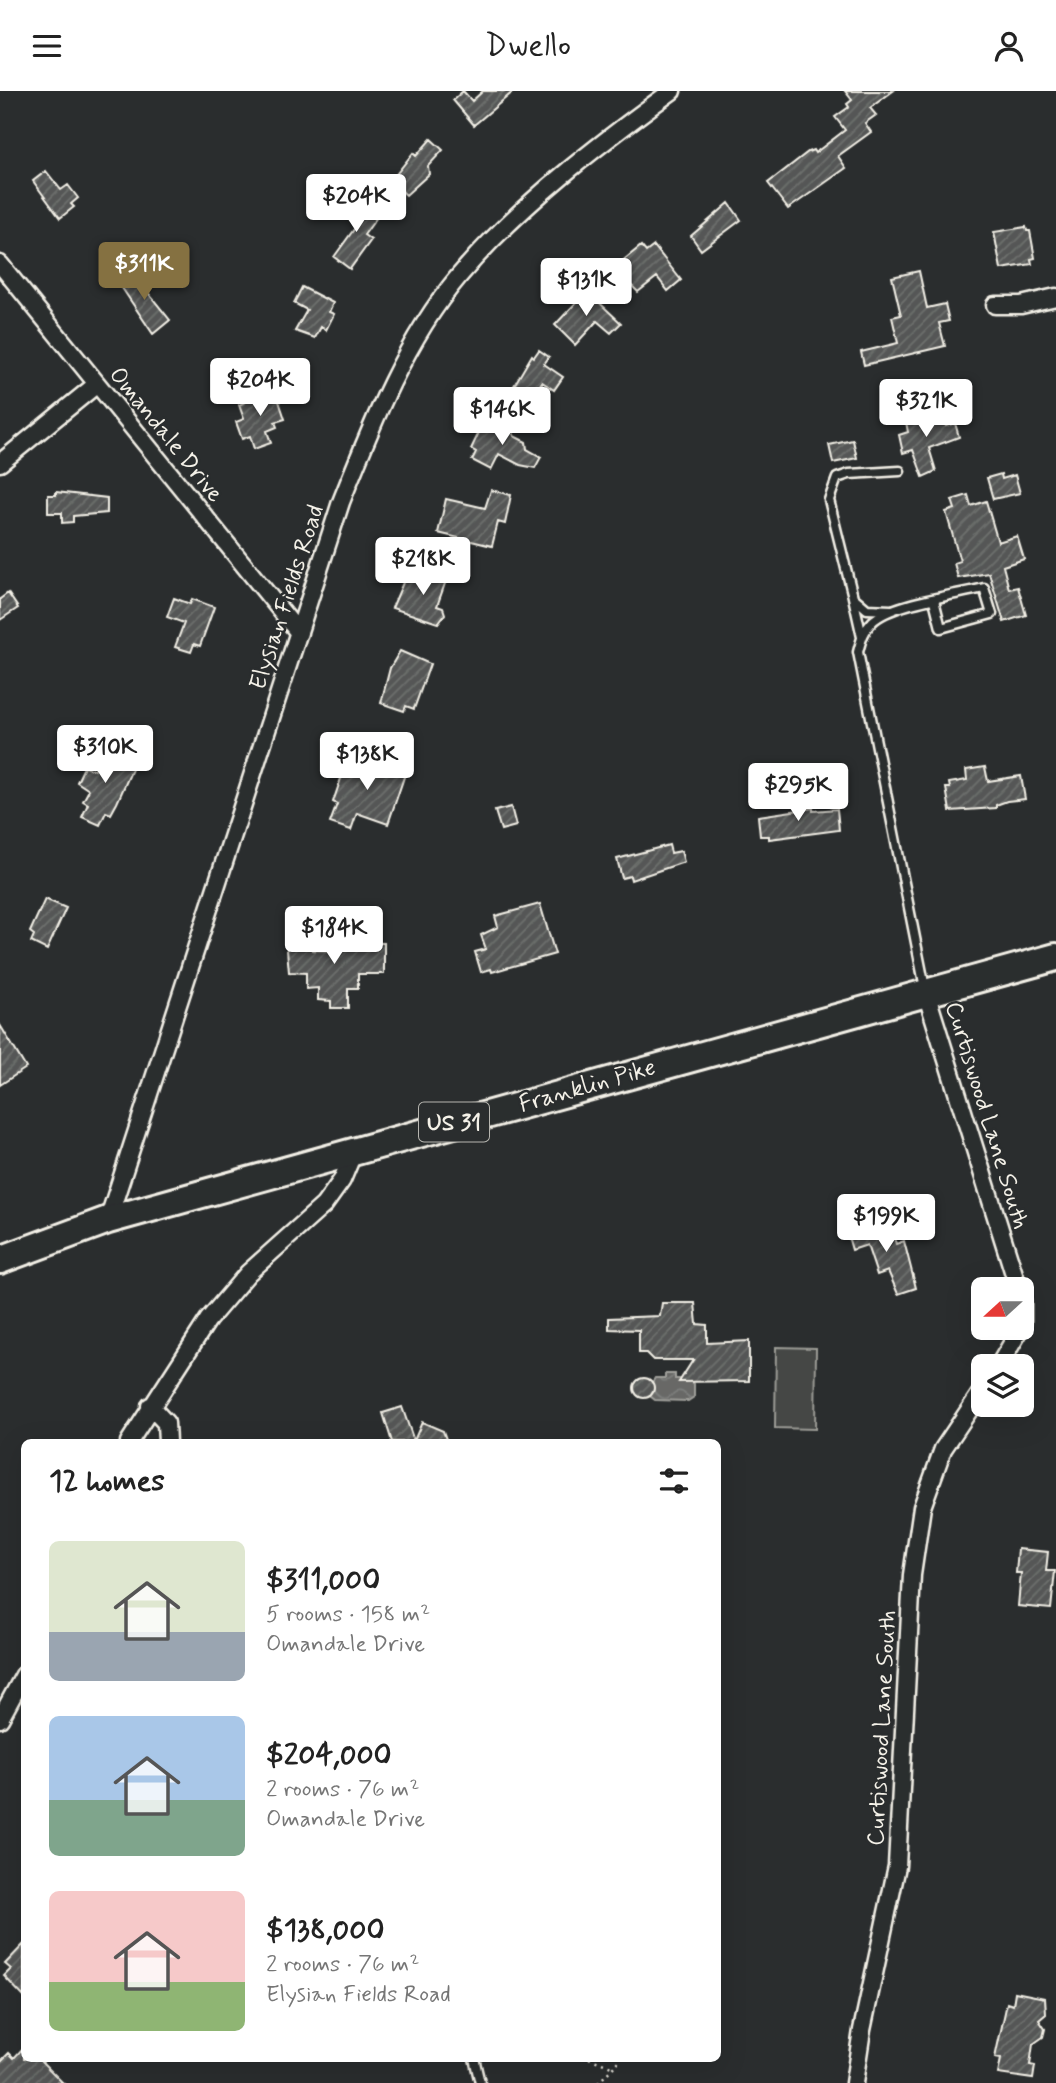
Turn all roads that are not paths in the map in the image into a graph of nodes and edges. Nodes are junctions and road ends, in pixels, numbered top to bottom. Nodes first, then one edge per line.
1 (673, 91) edge
2 (0, 264) edge
3 (1056, 297) edge
4 (995, 305) dead end
5 (97, 384) junction
6 (0, 463) edge
7 (900, 471) dead end
8 (853, 597) junction
9 (934, 600) junction
10 (894, 610) junction
11 (299, 633) junction
12 (862, 637) junction
13 (1056, 957) edge
14 (926, 993) junction
15 (355, 1149) junction
16 (108, 1220) junction
17 (0, 1260) edge
18 (1015, 1277) edge
19 (150, 1406) junction
20 (971, 1407) edge
21 (131, 1439) edge
22 (167, 1439) edge
23 (21, 1680) edge
24 (0, 1719) edge
25 (475, 2062) edge
26 (480, 2083) edge
27 (854, 2083) edge

1 - 11 street, Elysian Fields Road
2 - 5 street, Omandale Drive
3 - 4 street
5 - 6 street
5 - 11 street, Omandale Drive
7 - 8 lane
8 - 10 lane
8 - 12 lane
9 - 9 lane
9 - 10 lane
10 - 12 lane
11 - 16 street, Elysian Fields Road
12 - 14 lane
13 - 14 main road, Franklin Pike / US 31
14 - 15 main road, Franklin Pike / US 31
14 - 18 street, Curtiswood Lane South
15 - 16 main road, Franklin Pike / US 31
15 - 19 street
16 - 17 main road, Franklin Pike / US 31
19 - 21 street
19 - 22 street
20 - 27 street, Curtiswood Lane South
23 - 24 street
25 - 26 lane

